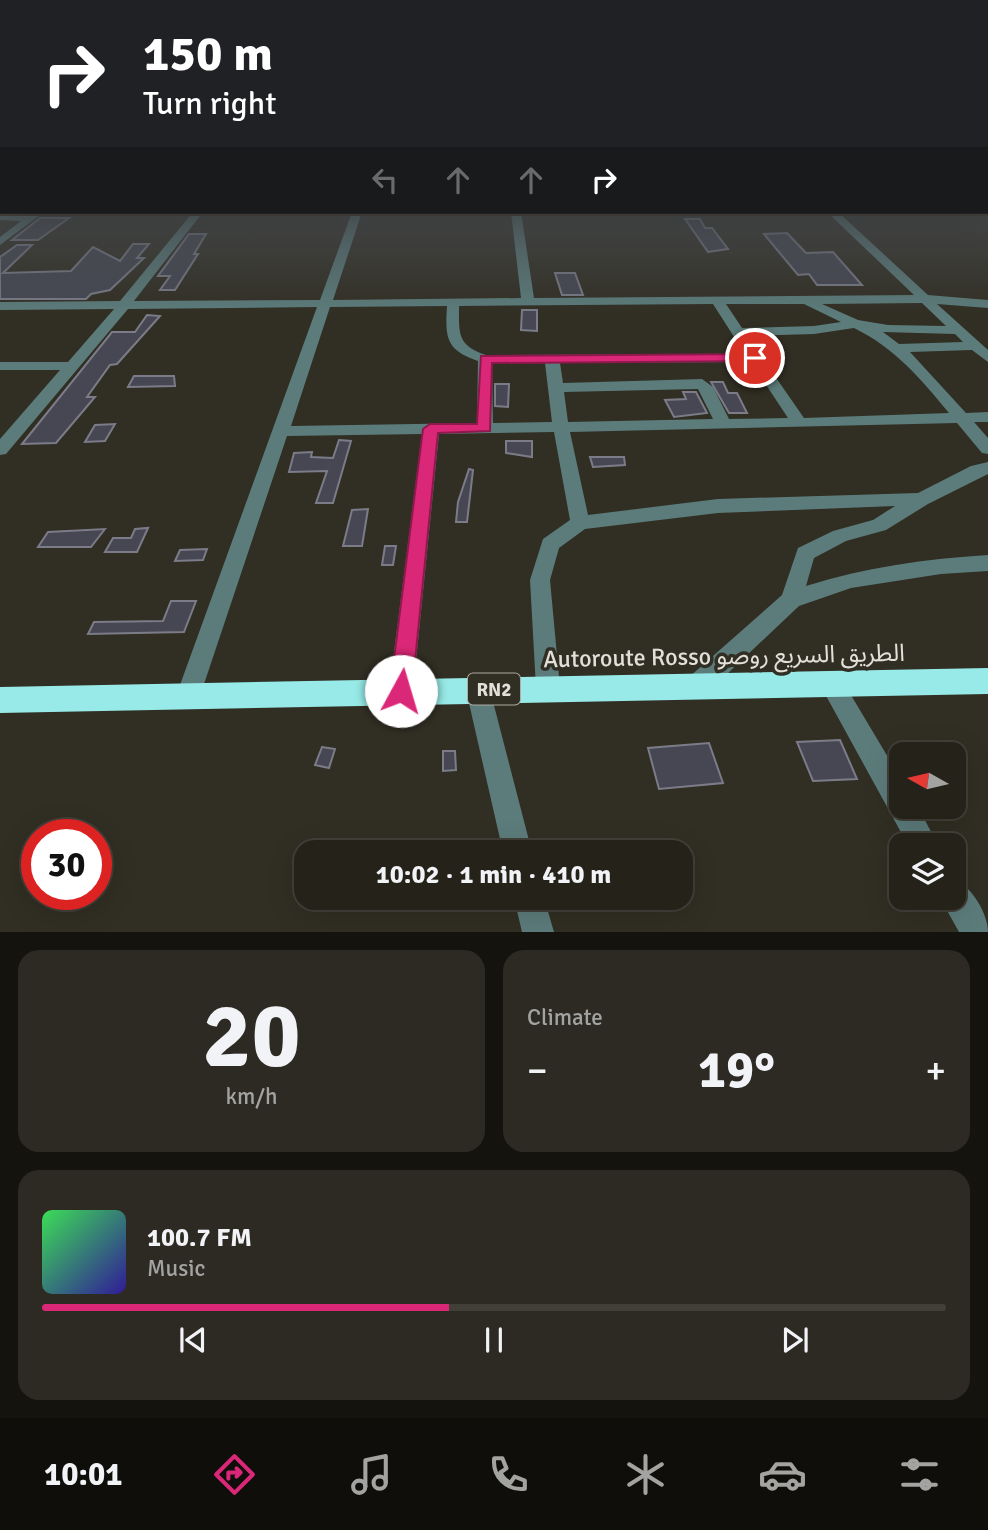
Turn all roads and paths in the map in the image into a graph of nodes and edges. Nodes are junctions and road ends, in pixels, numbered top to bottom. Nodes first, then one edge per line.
1 (185, 228) edge
2 (352, 228) edge
3 (518, 228) edge
4 (850, 228) edge
5 (6, 234) edge
6 (0, 242) edge
7 (926, 299) junction
8 (804, 300) junction
9 (717, 301) junction
10 (528, 302) junction
11 (453, 303) junction
12 (327, 304) junction
13 (988, 304) edge
14 (124, 305) junction
15 (0, 306) edge
16 (856, 324) junction
17 (958, 330) junction
18 (738, 332) junction
19 (976, 346) junction
20 (895, 348) junction
21 (755, 358) junction
22 (988, 358) edge
23 (485, 359) junction
24 (552, 359) junction
25 (0, 366) edge
26 (71, 366) junction
27 (556, 388) junction
28 (988, 417) edge
29 (964, 418) junction
30 (799, 423) junction
31 (724, 425) junction
32 (561, 427) junction
33 (485, 428) junction
34 (430, 429) junction
35 (282, 431) junction
36 (2, 445) edge
37 (988, 449) edge
38 (988, 468) edge
39 (921, 499) junction
40 (580, 523) junction
41 (988, 563) edge
42 (791, 600) junction
43 (988, 681) edge
44 (831, 684) junction
45 (697, 686) junction
46 (548, 688) junction
47 (478, 690) junction
48 (401, 691) junction
49 (188, 696) junction
50 (0, 700) edge
51 (917, 833) edge
52 (515, 840) edge
53 (532, 910) edge
54 (964, 910) edge
55 (538, 932) edge
56 (977, 932) edge

1 - 14 street
2 - 12 street
3 - 10 street
4 - 7 street
5 - 6 street
7 - 8 street
7 - 13 street
7 - 17 street
8 - 9 street
8 - 16 street
9 - 10 street
9 - 18 street
10 - 11 street
11 - 12 street
11 - 23 street
12 - 14 street
12 - 35 street
14 - 15 street
14 - 26 street
16 - 17 street
16 - 18 street
16 - 20 street
17 - 19 street
18 - 21 street
19 - 20 street
19 - 22 street
20 - 29 street
21 - 24 street
21 - 30 street
23 - 24 street
23 - 33 street
24 - 27 street
25 - 26 street
26 - 36 street
27 - 31 street
27 - 32 street
28 - 29 street
29 - 30 street
29 - 37 street
30 - 31 street
31 - 32 street
32 - 33 street
32 - 40 street
33 - 34 street
34 - 35 street
34 - 48 street
35 - 49 street
38 - 39 street
39 - 40 street
39 - 42 street
40 - 46 street
41 - 42 street
42 - 45 street
43 - 44 highway, Autoroute Rosso الطريق السريع روصو / RN2
44 - 45 highway, Autoroute Rosso الطريق السريع روصو / RN2
44 - 51 street
45 - 46 highway, Autoroute Rosso الطريق السريع روصو / RN2
46 - 47 highway, Autoroute Rosso الطريق السريع روصو / RN2
47 - 48 highway, Autoroute Rosso الطريق السريع روصو / RN2
47 - 52 street
48 - 49 highway, Autoroute Rosso الطريق السريع روصو / RN2
49 - 50 highway, Autoroute Rosso الطريق السريع روصو / RN2
53 - 55 street
54 - 56 street

